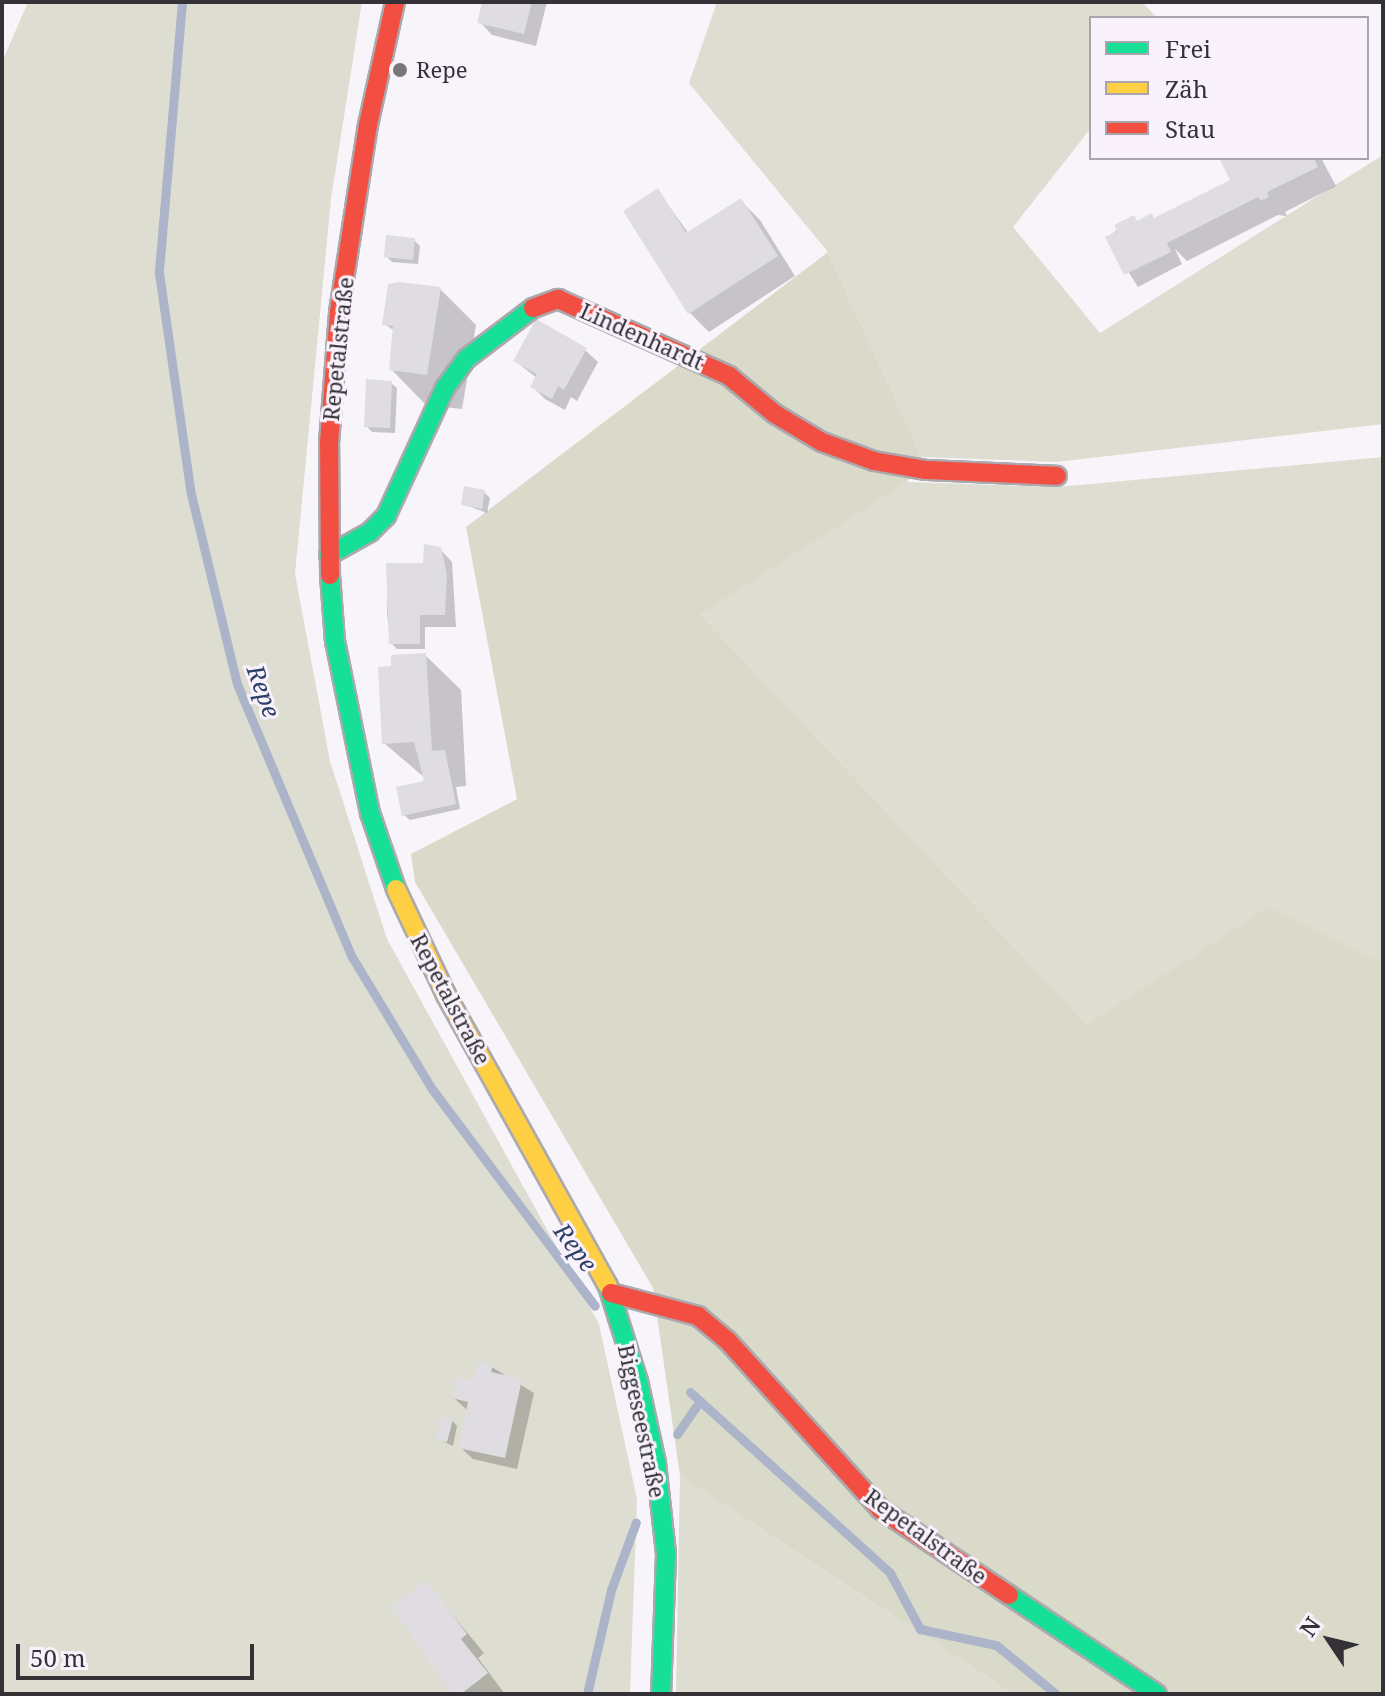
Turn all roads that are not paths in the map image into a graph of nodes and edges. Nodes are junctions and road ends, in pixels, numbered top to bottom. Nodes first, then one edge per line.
1 (395, 2) edge
2 (1057, 476) dead end
3 (329, 555) junction
4 (611, 1293) junction
5 (661, 1694) edge
6 (1157, 1694) edge

1 - 3 street, Repetalstraße
2 - 3 street, Lindenhardt
3 - 4 street, Repetalstraße
4 - 5 street, Biggeseestraße
4 - 6 street, Repetalstraße

